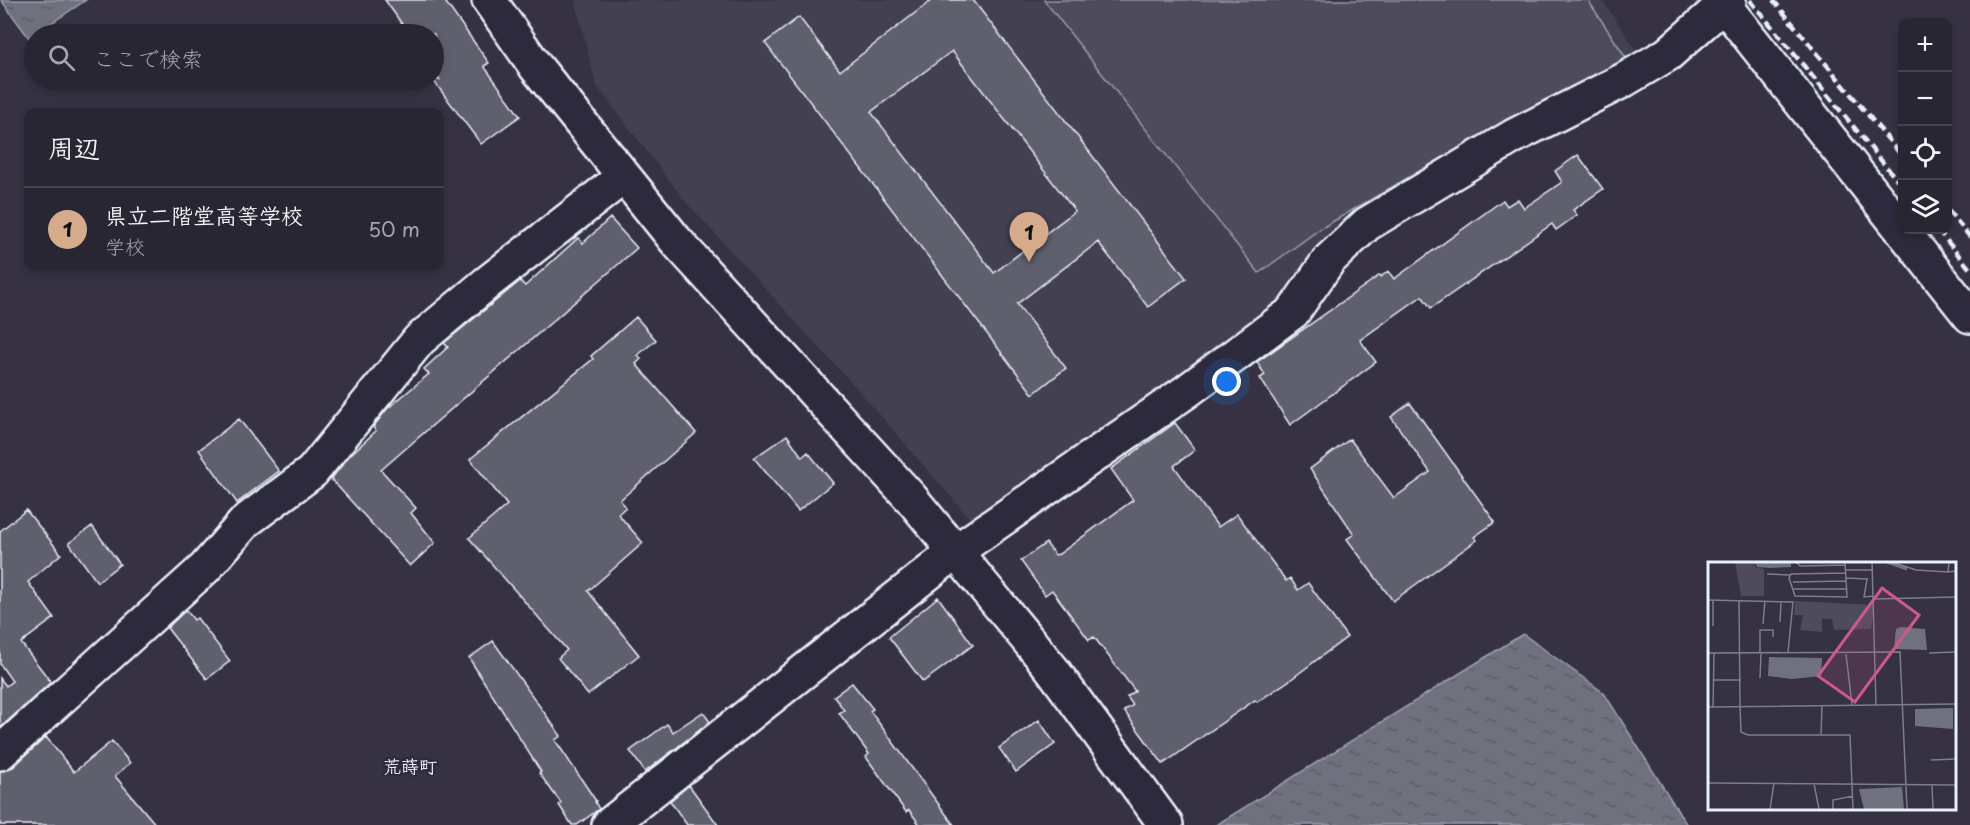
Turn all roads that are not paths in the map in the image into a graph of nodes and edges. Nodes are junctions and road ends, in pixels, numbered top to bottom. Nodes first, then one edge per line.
1 (489, 0) edge
2 (1727, 3) edge
3 (623, 177) junction
4 (1970, 316) edge
5 (955, 552) junction
6 (0, 753) edge
7 (609, 825) edge
8 (1166, 825) edge

1 - 3 street
2 - 4 street
2 - 5 street
3 - 5 street
3 - 6 street
5 - 7 street
5 - 8 street

